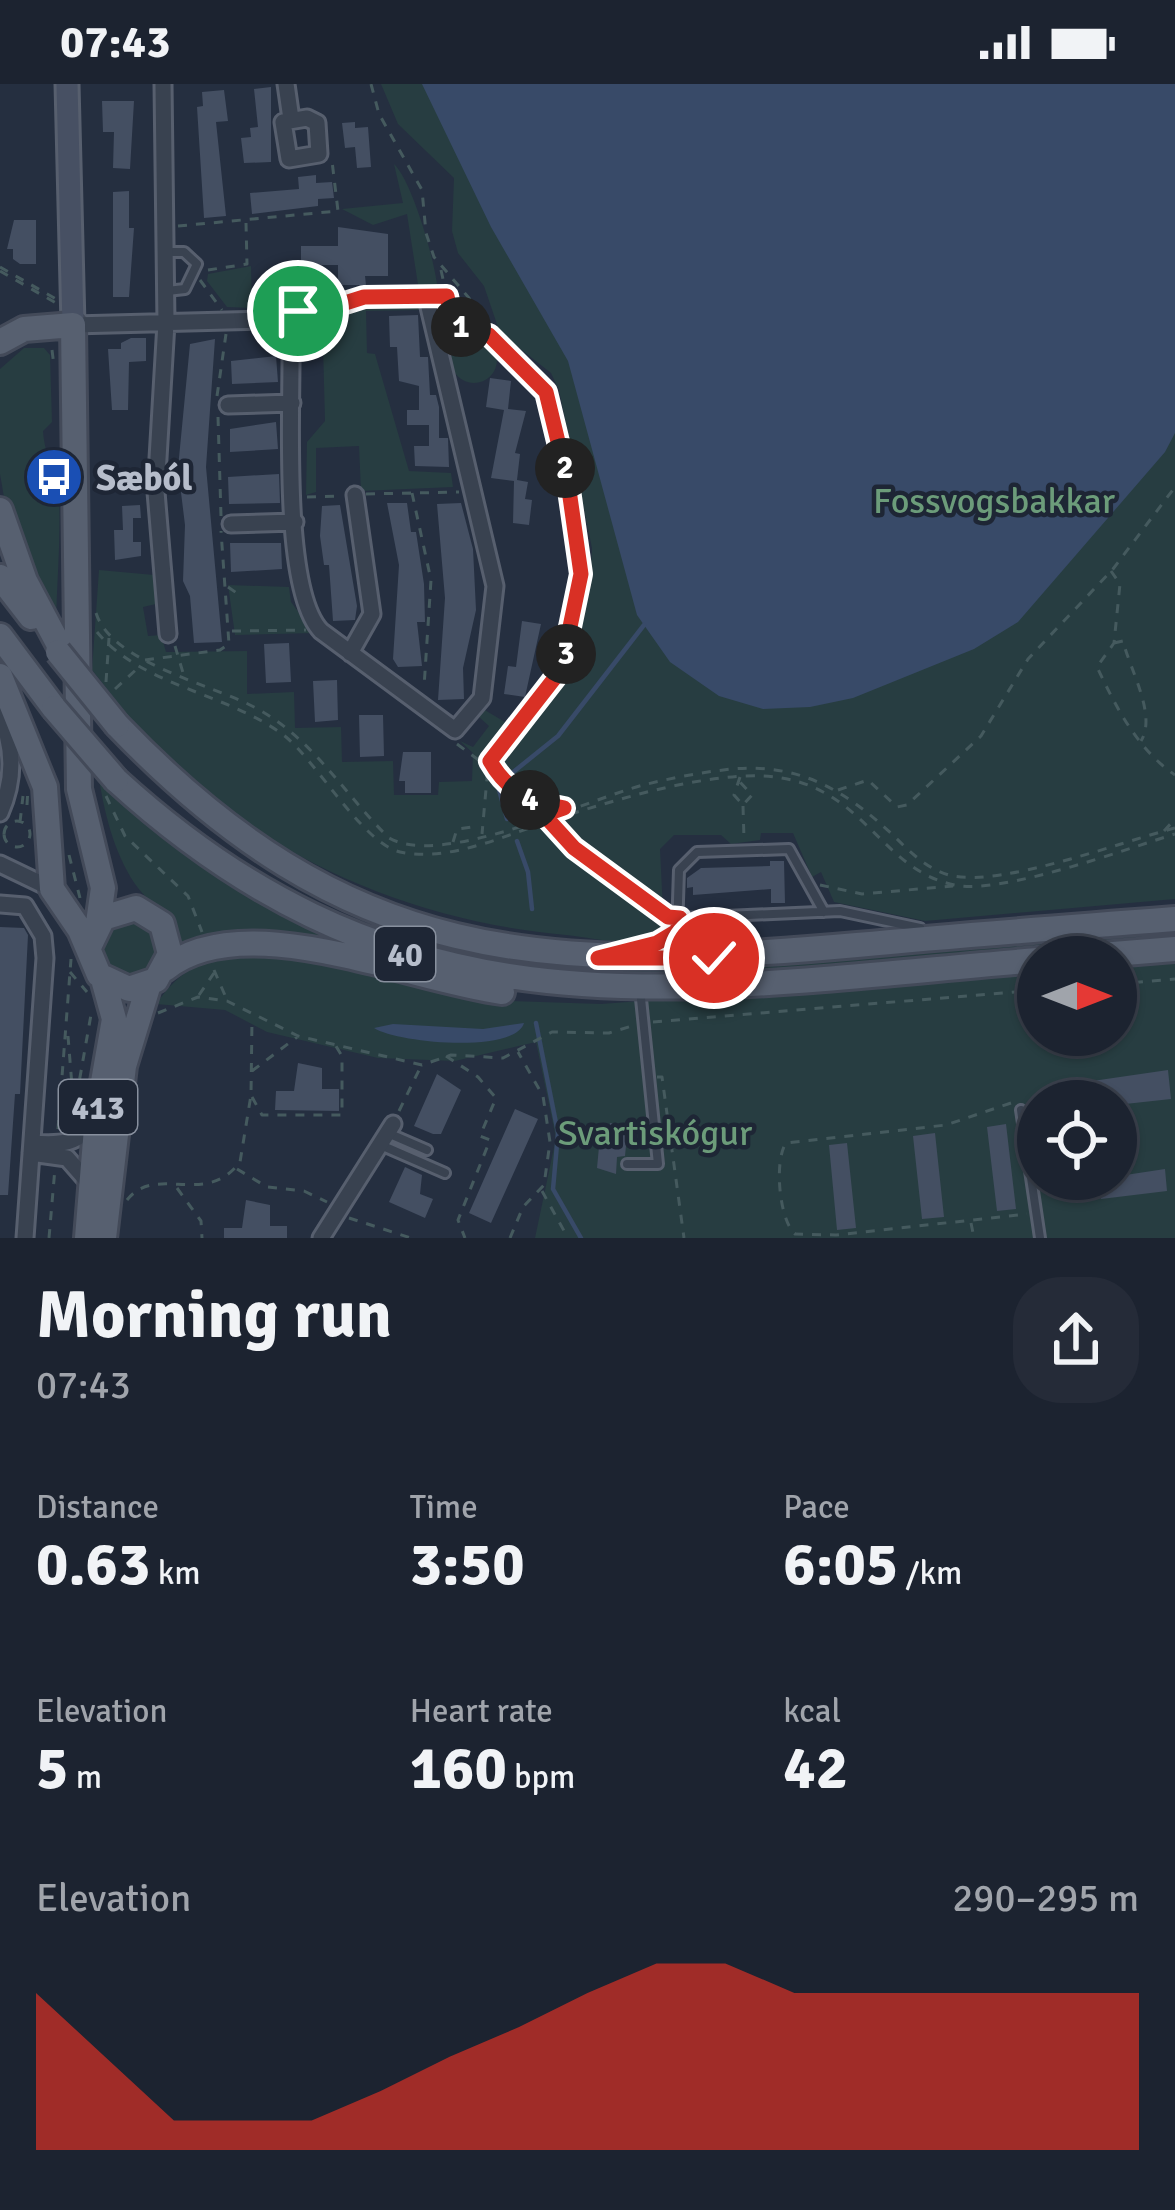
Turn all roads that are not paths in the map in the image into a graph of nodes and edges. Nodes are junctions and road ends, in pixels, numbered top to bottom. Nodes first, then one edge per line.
1 (67, 84) edge
2 (163, 84) edge
3 (286, 84) edge
4 (291, 119) junction
5 (165, 253) junction
6 (165, 291) junction
7 (427, 302) road end
8 (66, 320) junction
9 (166, 323) junction
10 (1, 341) edge
11 (75, 373) junction
12 (292, 404) junction
13 (229, 406) dead end
14 (355, 495) road end
15 (0, 510) edge
16 (295, 522) junction
17 (231, 524) dead end
18 (0, 577) edge
19 (167, 634) road end
20 (0, 636) edge
21 (350, 653) junction
22 (63, 656) junction
23 (0, 676) edge
24 (0, 713) edge
25 (81, 757) junction
26 (1, 806) edge
27 (46, 847) junction
28 (0, 864) edge
29 (20, 871) junction
30 (52, 890) junction
31 (0, 904) edge
32 (143, 910) junction
33 (824, 912) junction
34 (680, 918) junction
35 (1175, 919) edge
36 (975, 934) junction
37 (86, 942) junction
38 (598, 958) junction
39 (1137, 958) edge
40 (1167, 959) edge
41 (1017, 961) edge
42 (157, 977) junction
43 (631, 988) junction
44 (99, 994) junction
45 (97, 1116) junction
46 (388, 1134) junction
47 (32, 1148) junction
48 (56, 1150) junction
49 (427, 1150) dead end
50 (628, 1164) dead end
51 (445, 1173) dead end
52 (90, 1188) junction
53 (1033, 1200) edge
54 (25, 1238) edge
55 (87, 1238) edge
56 (104, 1238) edge
57 (321, 1238) edge
58 (1040, 1238) edge

1 - 8 street
2 - 5 street
3 - 4 street
4 - 4 street
5 - 6 street
5 - 6 lane
6 - 9 street
7 - 21 street
8 - 9 street
8 - 10 main road
8 - 11 main road
9 - 12 street
9 - 19 street
10 - 11 main road
11 - 25 main road, 413
12 - 13 street
12 - 16 street
14 - 21 street
15 - 22 main road
16 - 17 street
16 - 21 street
18 - 22 main road, 40
20 - 43 main road, 40, bridge
22 - 38 main road, 40, bridge
23 - 27 main road
24 - 26 street
25 - 32 main road, 413
25 - 37 main road, 413
27 - 29 street
27 - 30 main road
28 - 29 street
29 - 30 street
30 - 37 main road
31 - 47 street
32 - 37 main road
32 - 42 main road, 413
33 - 34 lane
33 - 34 lane
33 - 36 lane
34 - 38 lane
35 - 36 main road, 40
36 - 38 main road, 40
37 - 44 main road, 413
39 - 40 main road
41 - 43 main road, 40
42 - 43 main road
42 - 44 main road
42 - 56 main road, 413
43 - 50 lane
44 - 45 main road, 413
45 - 48 street
45 - 52 main road, 413
46 - 49 lane
46 - 51 lane
46 - 57 street
47 - 48 street
47 - 54 street
48 - 52 street
52 - 55 main road, 413
53 - 58 lane

